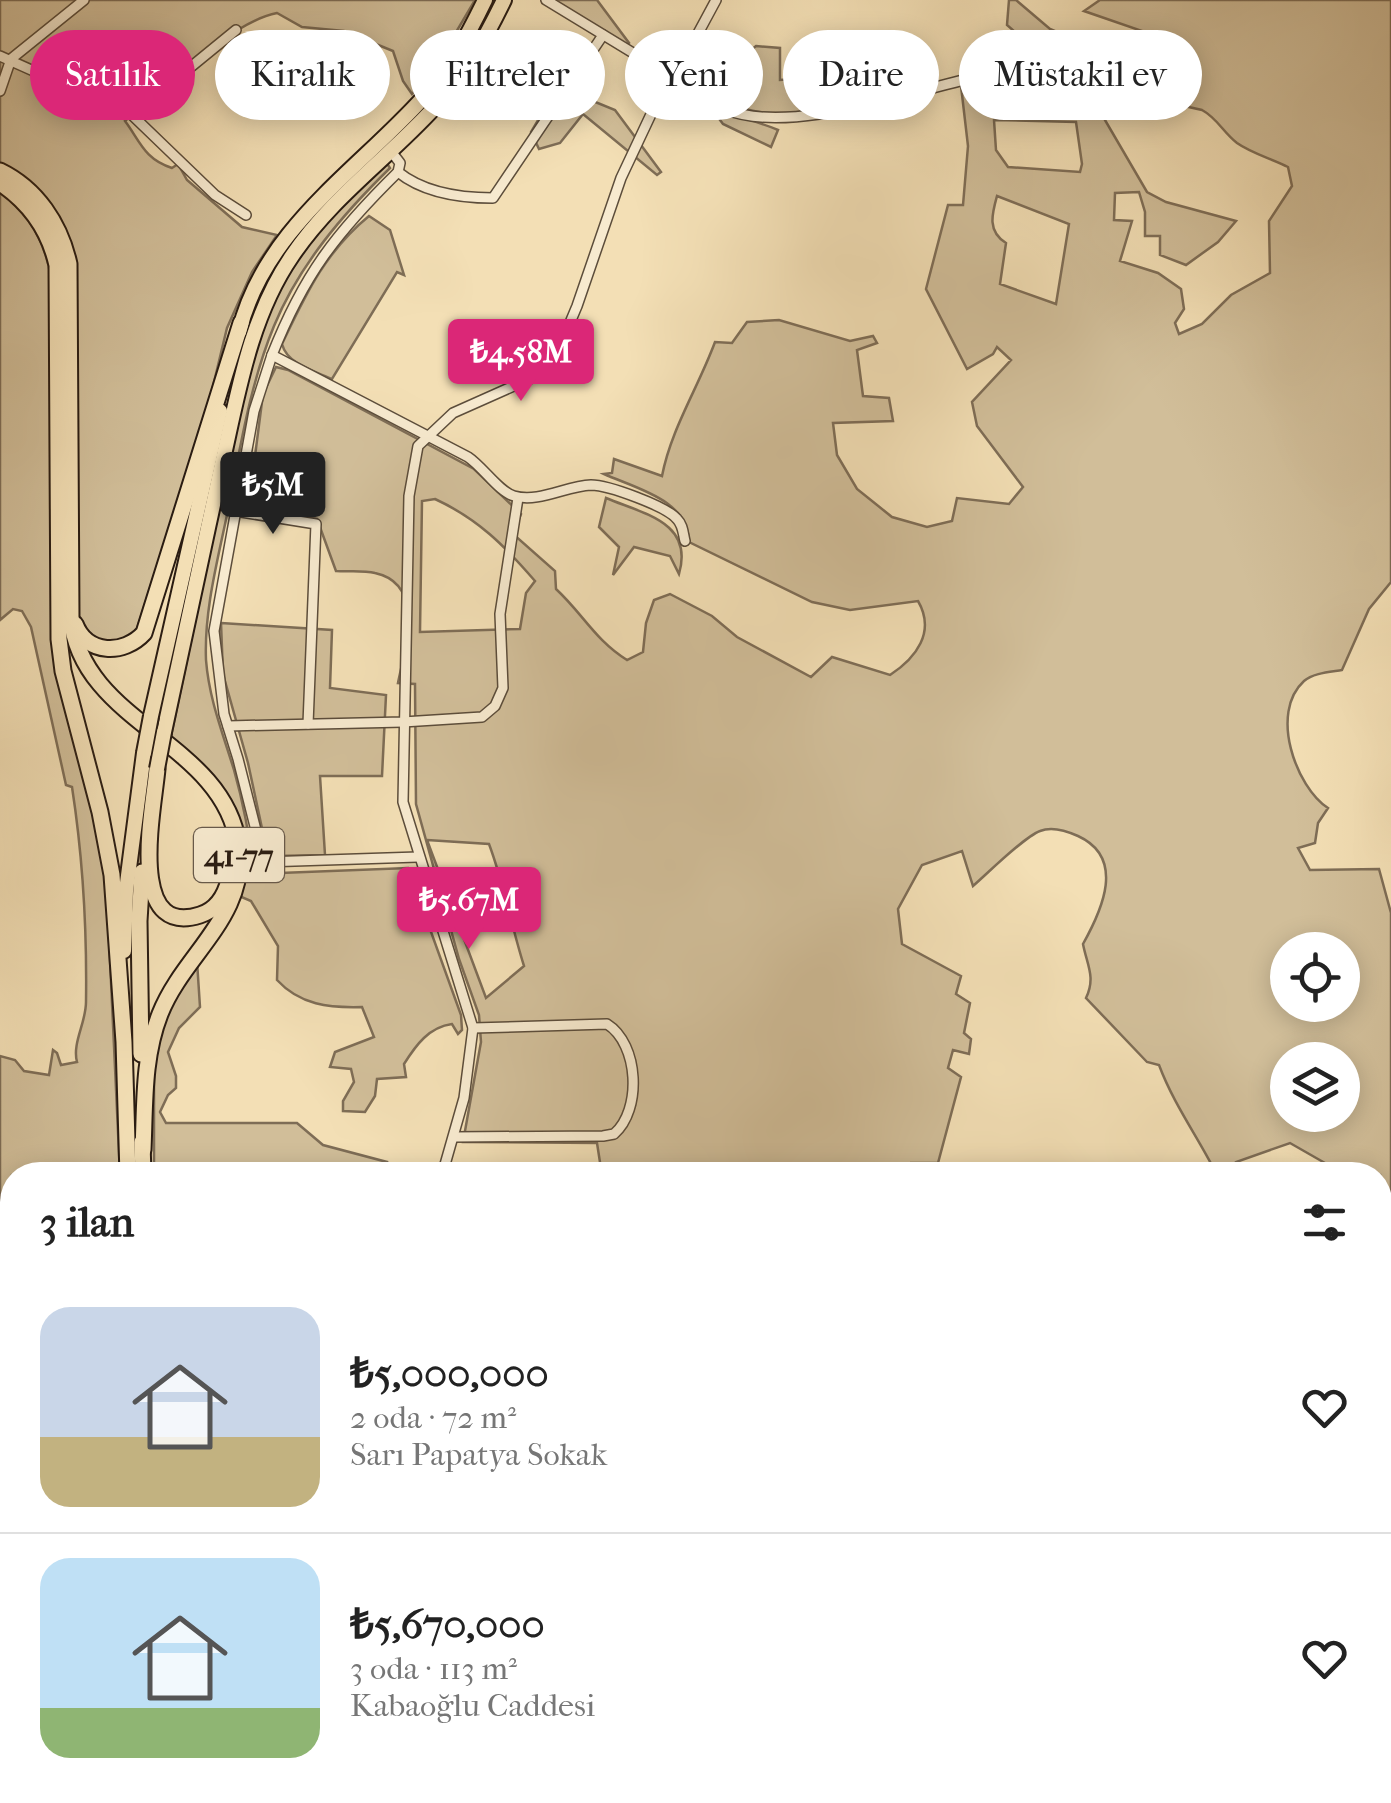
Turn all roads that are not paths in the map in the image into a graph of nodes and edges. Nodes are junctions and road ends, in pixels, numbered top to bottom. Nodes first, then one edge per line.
1 (84, 0) edge
2 (486, 0) edge
3 (504, 0) edge
4 (546, 0) edge
5 (716, 0) edge
6 (594, 30) edge
7 (700, 30) edge
8 (215, 47) edge
9 (6, 58) edge
10 (195, 64) edge
11 (30, 69) edge
12 (959, 81) edge
13 (0, 91) edge
14 (763, 116) edge
15 (137, 120) edge
16 (545, 120) edge
17 (648, 120) edge
18 (390, 150) junction
19 (0, 171) edge
20 (398, 172) junction
21 (0, 183) edge
22 (246, 216) dead end
23 (241, 323) junction
24 (272, 355) junction
25 (428, 436) junction
26 (244, 475) junction
27 (260, 478) dead end
28 (518, 498) junction
29 (235, 511) junction
30 (684, 541) dead end
31 (65, 600) junction
32 (402, 722) junction
33 (308, 724) junction
34 (228, 726) junction
35 (157, 769) junction
36 (418, 857) junction
37 (473, 1028) junction
38 (124, 1042) junction
39 (454, 1137) junction
40 (142, 1150) junction
41 (128, 1162) edge
42 (142, 1162) edge
43 (446, 1162) edge

1 - 9 street
2 - 23 main road
3 - 18 main road
4 - 6 street
5 - 7 street
8 - 10 street
9 - 11 street
9 - 13 street
12 - 14 street
15 - 22 street
16 - 20 street
17 - 25 street
18 - 20 street
18 - 35 main road, bridge
19 - 31 highway, 41-77
20 - 24 street
21 - 31 highway, 41-77
23 - 31 highway
23 - 38 main road, bridge
24 - 25 street
24 - 26 street
25 - 28 street
25 - 32 street
26 - 27 street
26 - 29 street
28 - 30 street
28 - 32 street
29 - 33 street
29 - 34 street
31 - 35 highway
31 - 38 highway, 41-77
31 - 40 highway, 41-77
32 - 33 street
32 - 36 street
33 - 34 street
34 - 36 street
35 - 40 highway
36 - 37 street
37 - 39 street
37 - 39 street
38 - 41 highway, 41-77
39 - 43 street
40 - 42 highway, 41-77

